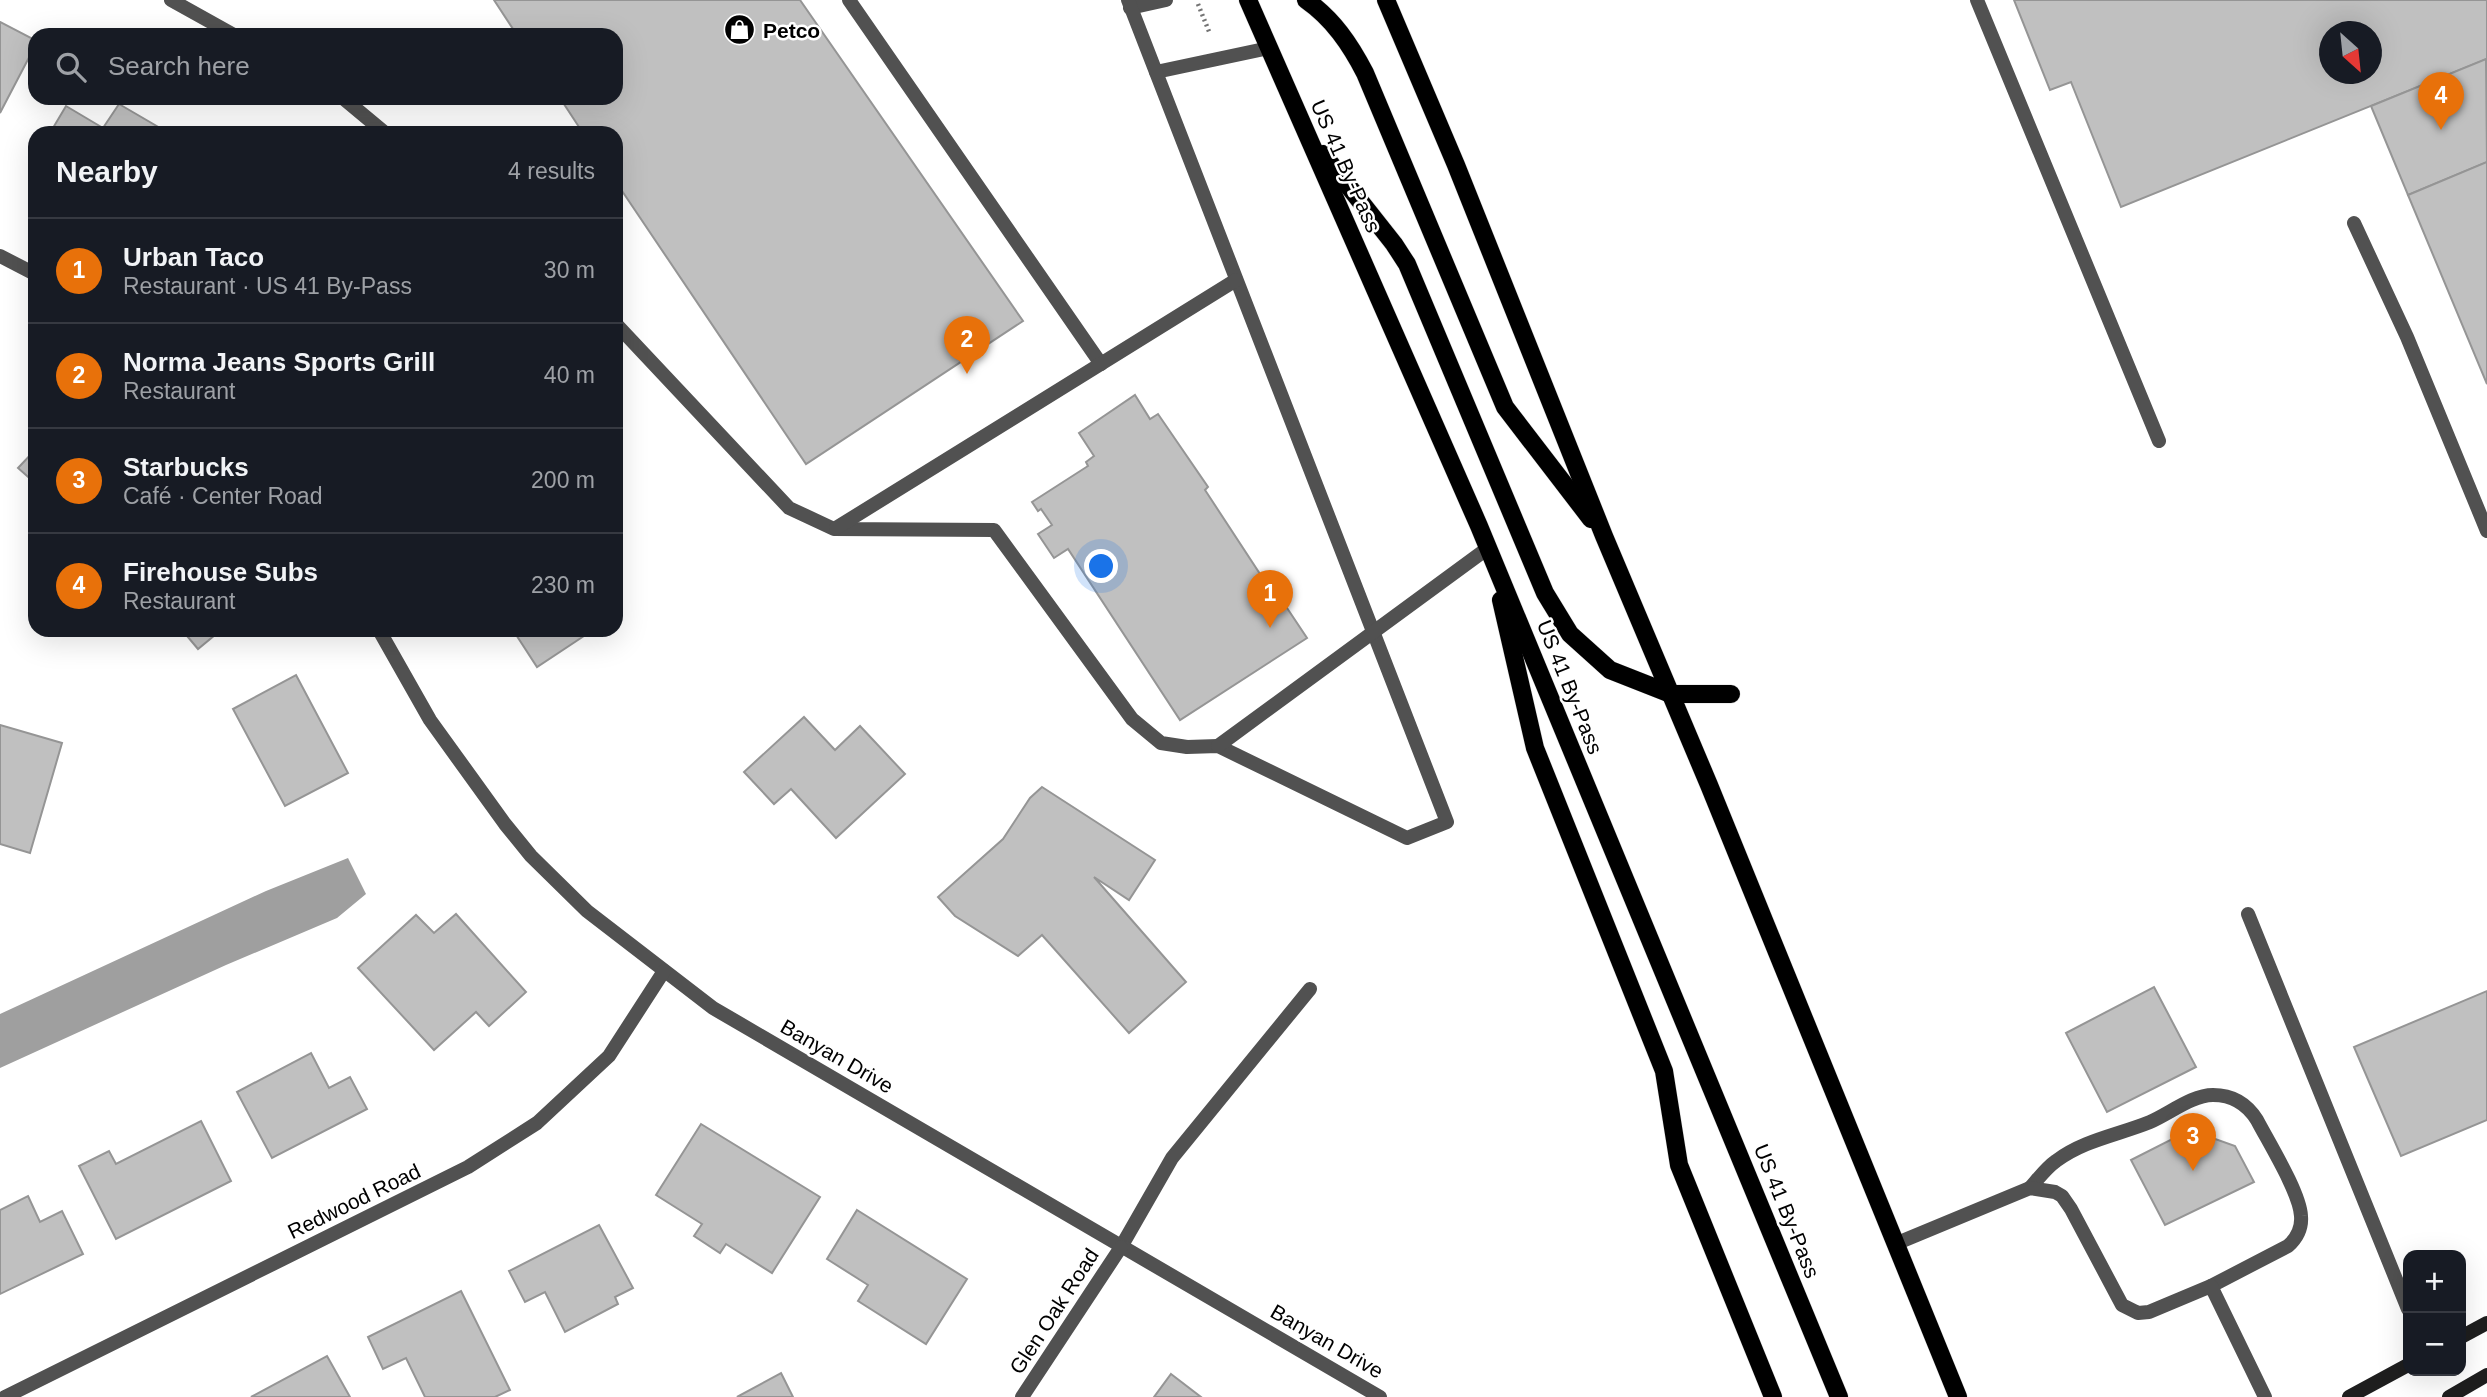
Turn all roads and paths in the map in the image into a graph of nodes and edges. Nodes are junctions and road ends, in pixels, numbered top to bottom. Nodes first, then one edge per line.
1 (171, 0) edge
2 (849, 0) edge
3 (1166, 0) edge
4 (1248, 0) edge
5 (1306, 0) edge
6 (1386, 0) edge
7 (1977, 0) edge
8 (1129, 4) edge
9 (1198, 4) dead end
10 (221, 28) edge
11 (1212, 38) dead end
12 (1269, 48) junction
13 (1156, 72) junction
14 (351, 105) edge
15 (377, 126) edge
16 (1307, 135) junction
17 (2354, 223) dead end
18 (0, 256) edge
19 (28, 270) edge
20 (1236, 279) junction
21 (623, 331) edge
22 (1101, 364) junction
23 (2159, 441) dead end
24 (834, 529) junction
25 (2487, 531) edge
26 (1604, 536) junction
27 (1488, 548) junction
28 (1373, 633) junction
29 (383, 637) edge
30 (1671, 694) junction
31 (1731, 694) dead end
32 (1218, 746) junction
33 (2248, 914) dead end
34 (664, 971) junction
35 (1310, 989) dead end
36 (2031, 1188) junction
37 (1895, 1244) junction
38 (1121, 1247) junction
39 (2210, 1286) junction
40 (2403, 1297) edge
41 (2487, 1323) edge
42 (2466, 1334) edge
43 (2403, 1368) edge
44 (2487, 1375) edge
45 (5, 1397) edge
46 (1022, 1397) edge
47 (1380, 1397) edge
48 (1773, 1397) edge
49 (1839, 1397) edge
50 (1958, 1397) edge
51 (2265, 1397) edge
52 (2349, 1397) edge
53 (2449, 1397) edge

1 - 10 street
2 - 22 street
3 - 8 street
4 - 12 main road, US 41 By-Pass
5 - 26 main road
6 - 26 main road
7 - 23 street
8 - 13 street
9 - 11 path
12 - 13 street
12 - 16 main road, US 41 By-Pass
13 - 20 street
14 - 15 street
16 - 27 main road, US 41 By-Pass
16 - 30 main road
17 - 25 street
18 - 19 street
20 - 22 street
20 - 28 street
21 - 24 street
22 - 24 street
24 - 32 street
26 - 30 main road
27 - 28 street
27 - 48 main road
27 - 49 main road, US 41 By-Pass
28 - 32 street
28 - 32 street
29 - 34 street, Banyan Drive
30 - 31 main road
30 - 37 main road
33 - 40 street
34 - 38 street, Banyan Drive
34 - 45 street, Redwood Road
35 - 38 street, Glen Oak Road
36 - 37 street
36 - 39 street
36 - 39 street
37 - 50 main road
38 - 46 street, Glen Oak Road
38 - 47 street, Banyan Drive
39 - 51 street
41 - 42 street
43 - 52 street
44 - 53 street

